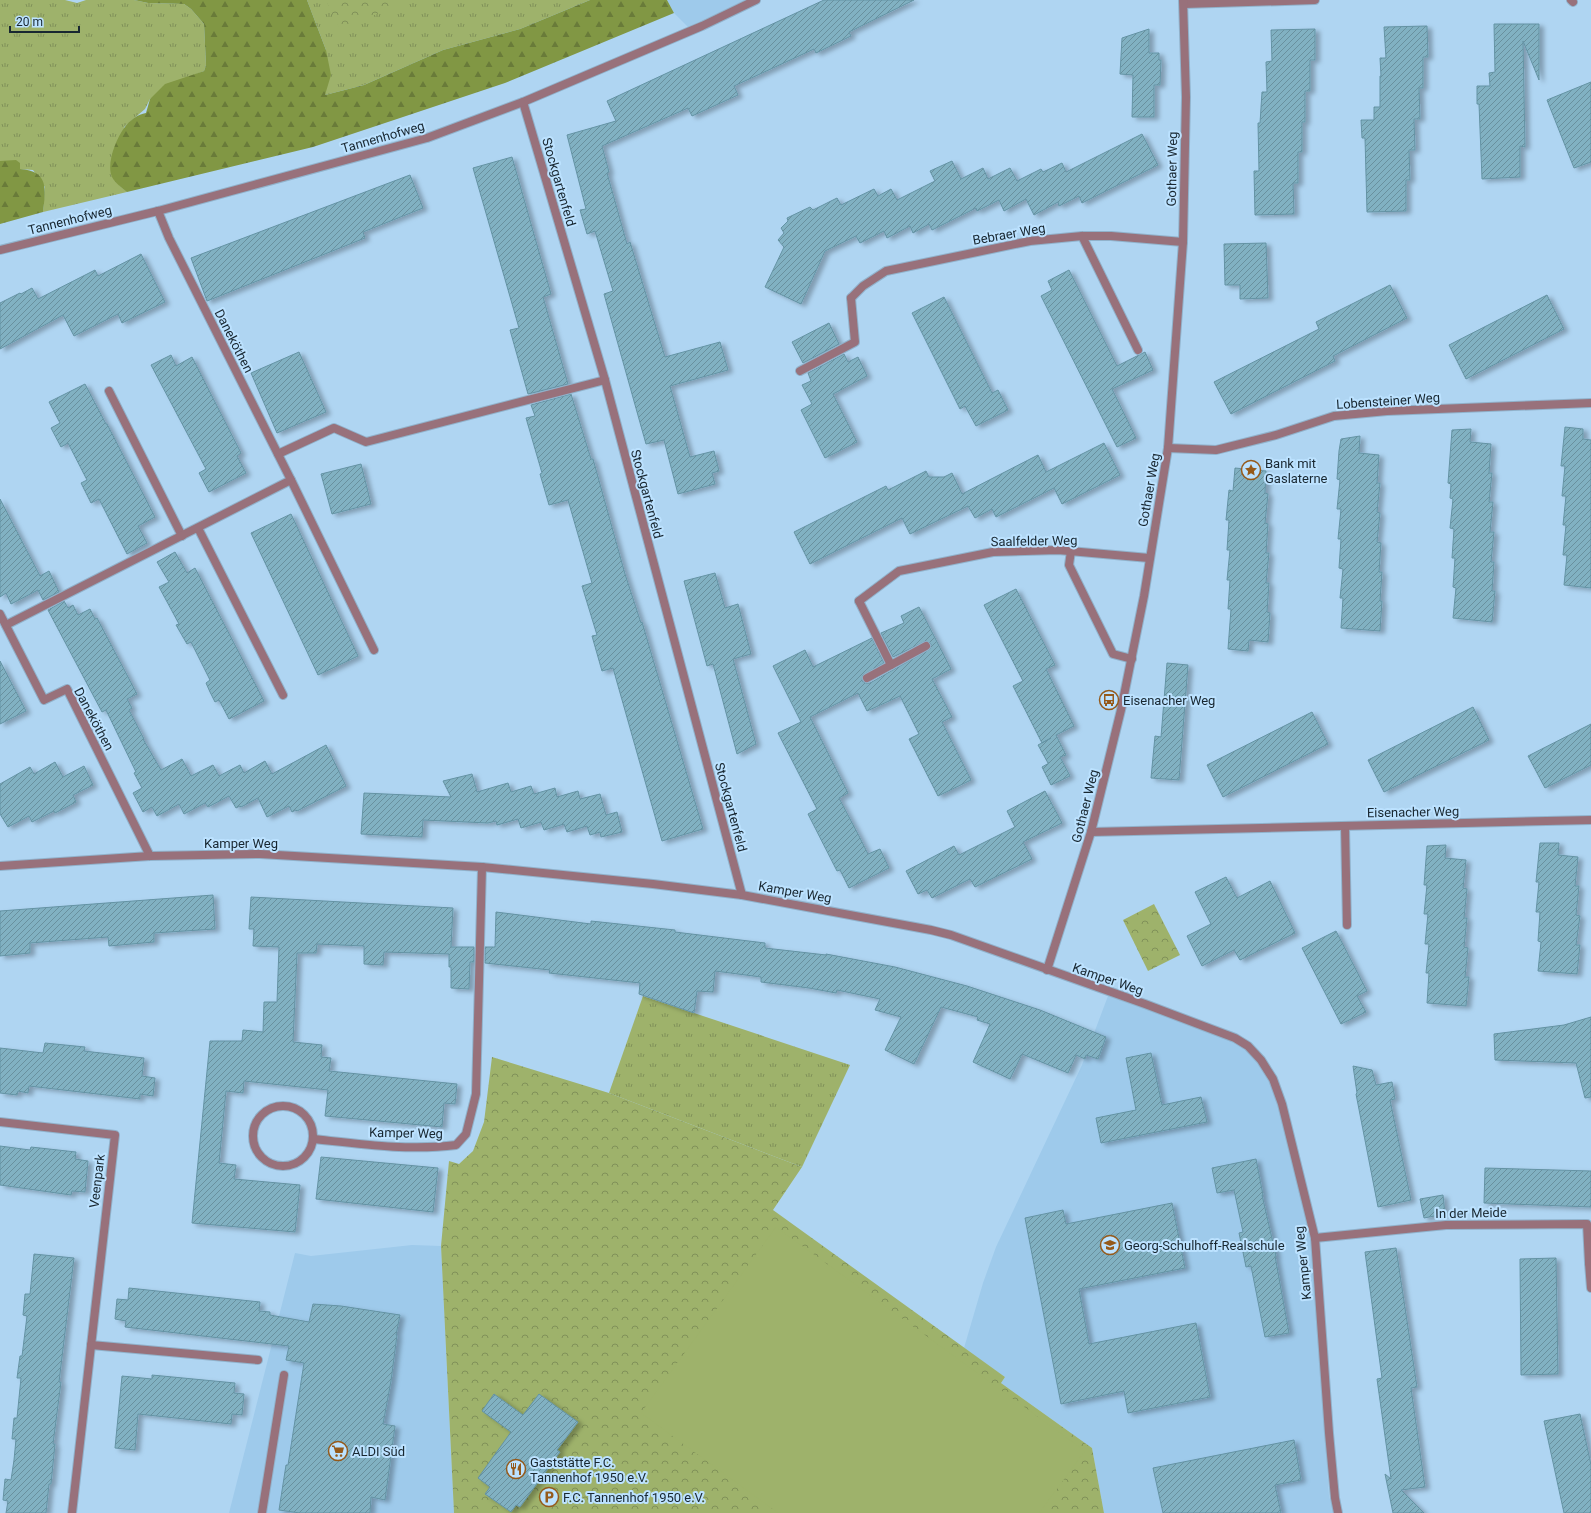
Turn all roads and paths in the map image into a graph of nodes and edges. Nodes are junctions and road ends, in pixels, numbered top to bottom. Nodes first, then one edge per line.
1 (756, 0) edge
2 (1314, 0) edge
3 (1183, 2) edge
4 (523, 102) junction
5 (158, 211) junction
6 (1082, 236) junction
7 (1183, 242) junction
8 (0, 250) edge
9 (1138, 350) dead end
10 (800, 371) dead end
11 (605, 380) junction
12 (109, 391) dead end
13 (1591, 403) edge
14 (1168, 448) junction
15 (278, 454) junction
16 (291, 480) junction
17 (198, 528) junction
18 (182, 536) junction
19 (1071, 551) junction
20 (1149, 558) junction
21 (0, 614) edge
22 (6, 625) junction
23 (926, 646) dead end
24 (374, 650) dead end
25 (1132, 659) junction
26 (891, 665) junction
27 (867, 678) dead end
28 (283, 696) dead end
29 (1591, 820) edge
30 (1345, 826) junction
31 (1091, 832) junction
32 (150, 856) junction
33 (0, 866) edge
34 (482, 867) junction
35 (742, 895) junction
36 (1347, 925) dead end
37 (1047, 970) junction
38 (0, 1122) edge
39 (313, 1139) junction
40 (1315, 1238) junction
41 (1590, 1263) edge
42 (1591, 1288) edge
43 (91, 1345) junction
44 (258, 1360) dead end
45 (284, 1375) dead end
46 (72, 1513) edge
47 (262, 1513) edge
48 (1338, 1513) edge

1 - 4 street, Tannenhofweg
2 - 3 street
3 - 7 street, Gothaer Weg
4 - 5 street, Tannenhofweg
4 - 11 street, Stockgartenfeld
5 - 8 street, Tannenhofweg
5 - 15 street, Daneköthen
6 - 7 street, Bebraer Weg
6 - 9 street
6 - 10 street, Bebraer Weg
7 - 14 street, Gothaer Weg
11 - 15 street
11 - 35 street, Stockgartenfeld
12 - 18 street
13 - 14 street, Lobensteiner Weg
14 - 20 street, Gothaer Weg
15 - 16 street, Daneköthen
16 - 17 street
16 - 24 street, Daneköthen
17 - 18 street
17 - 28 street
18 - 22 street
19 - 20 street, Saalfelder Weg
19 - 25 street
19 - 26 street, Saalfelder Weg
20 - 25 street, Gothaer Weg
21 - 22 street, Daneköthen
22 - 32 street, Daneköthen
23 - 26 street
25 - 31 street, Gothaer Weg
26 - 27 street
29 - 30 street, Eisenacher Weg
30 - 31 street, Eisenacher Weg
30 - 36 street
31 - 37 street, Gothaer Weg
32 - 33 street, Kamper Weg
32 - 34 street, Kamper Weg
34 - 35 street, Kamper Weg
34 - 39 street, Kamper Weg
35 - 37 street, Kamper Weg
37 - 40 street, Kamper Weg
38 - 43 street, Veenpark
39 - 39 street
40 - 41 street, In der Meide
40 - 48 street, Kamper Weg
41 - 42 street
43 - 44 street
43 - 46 street, Veenpark
45 - 47 street

